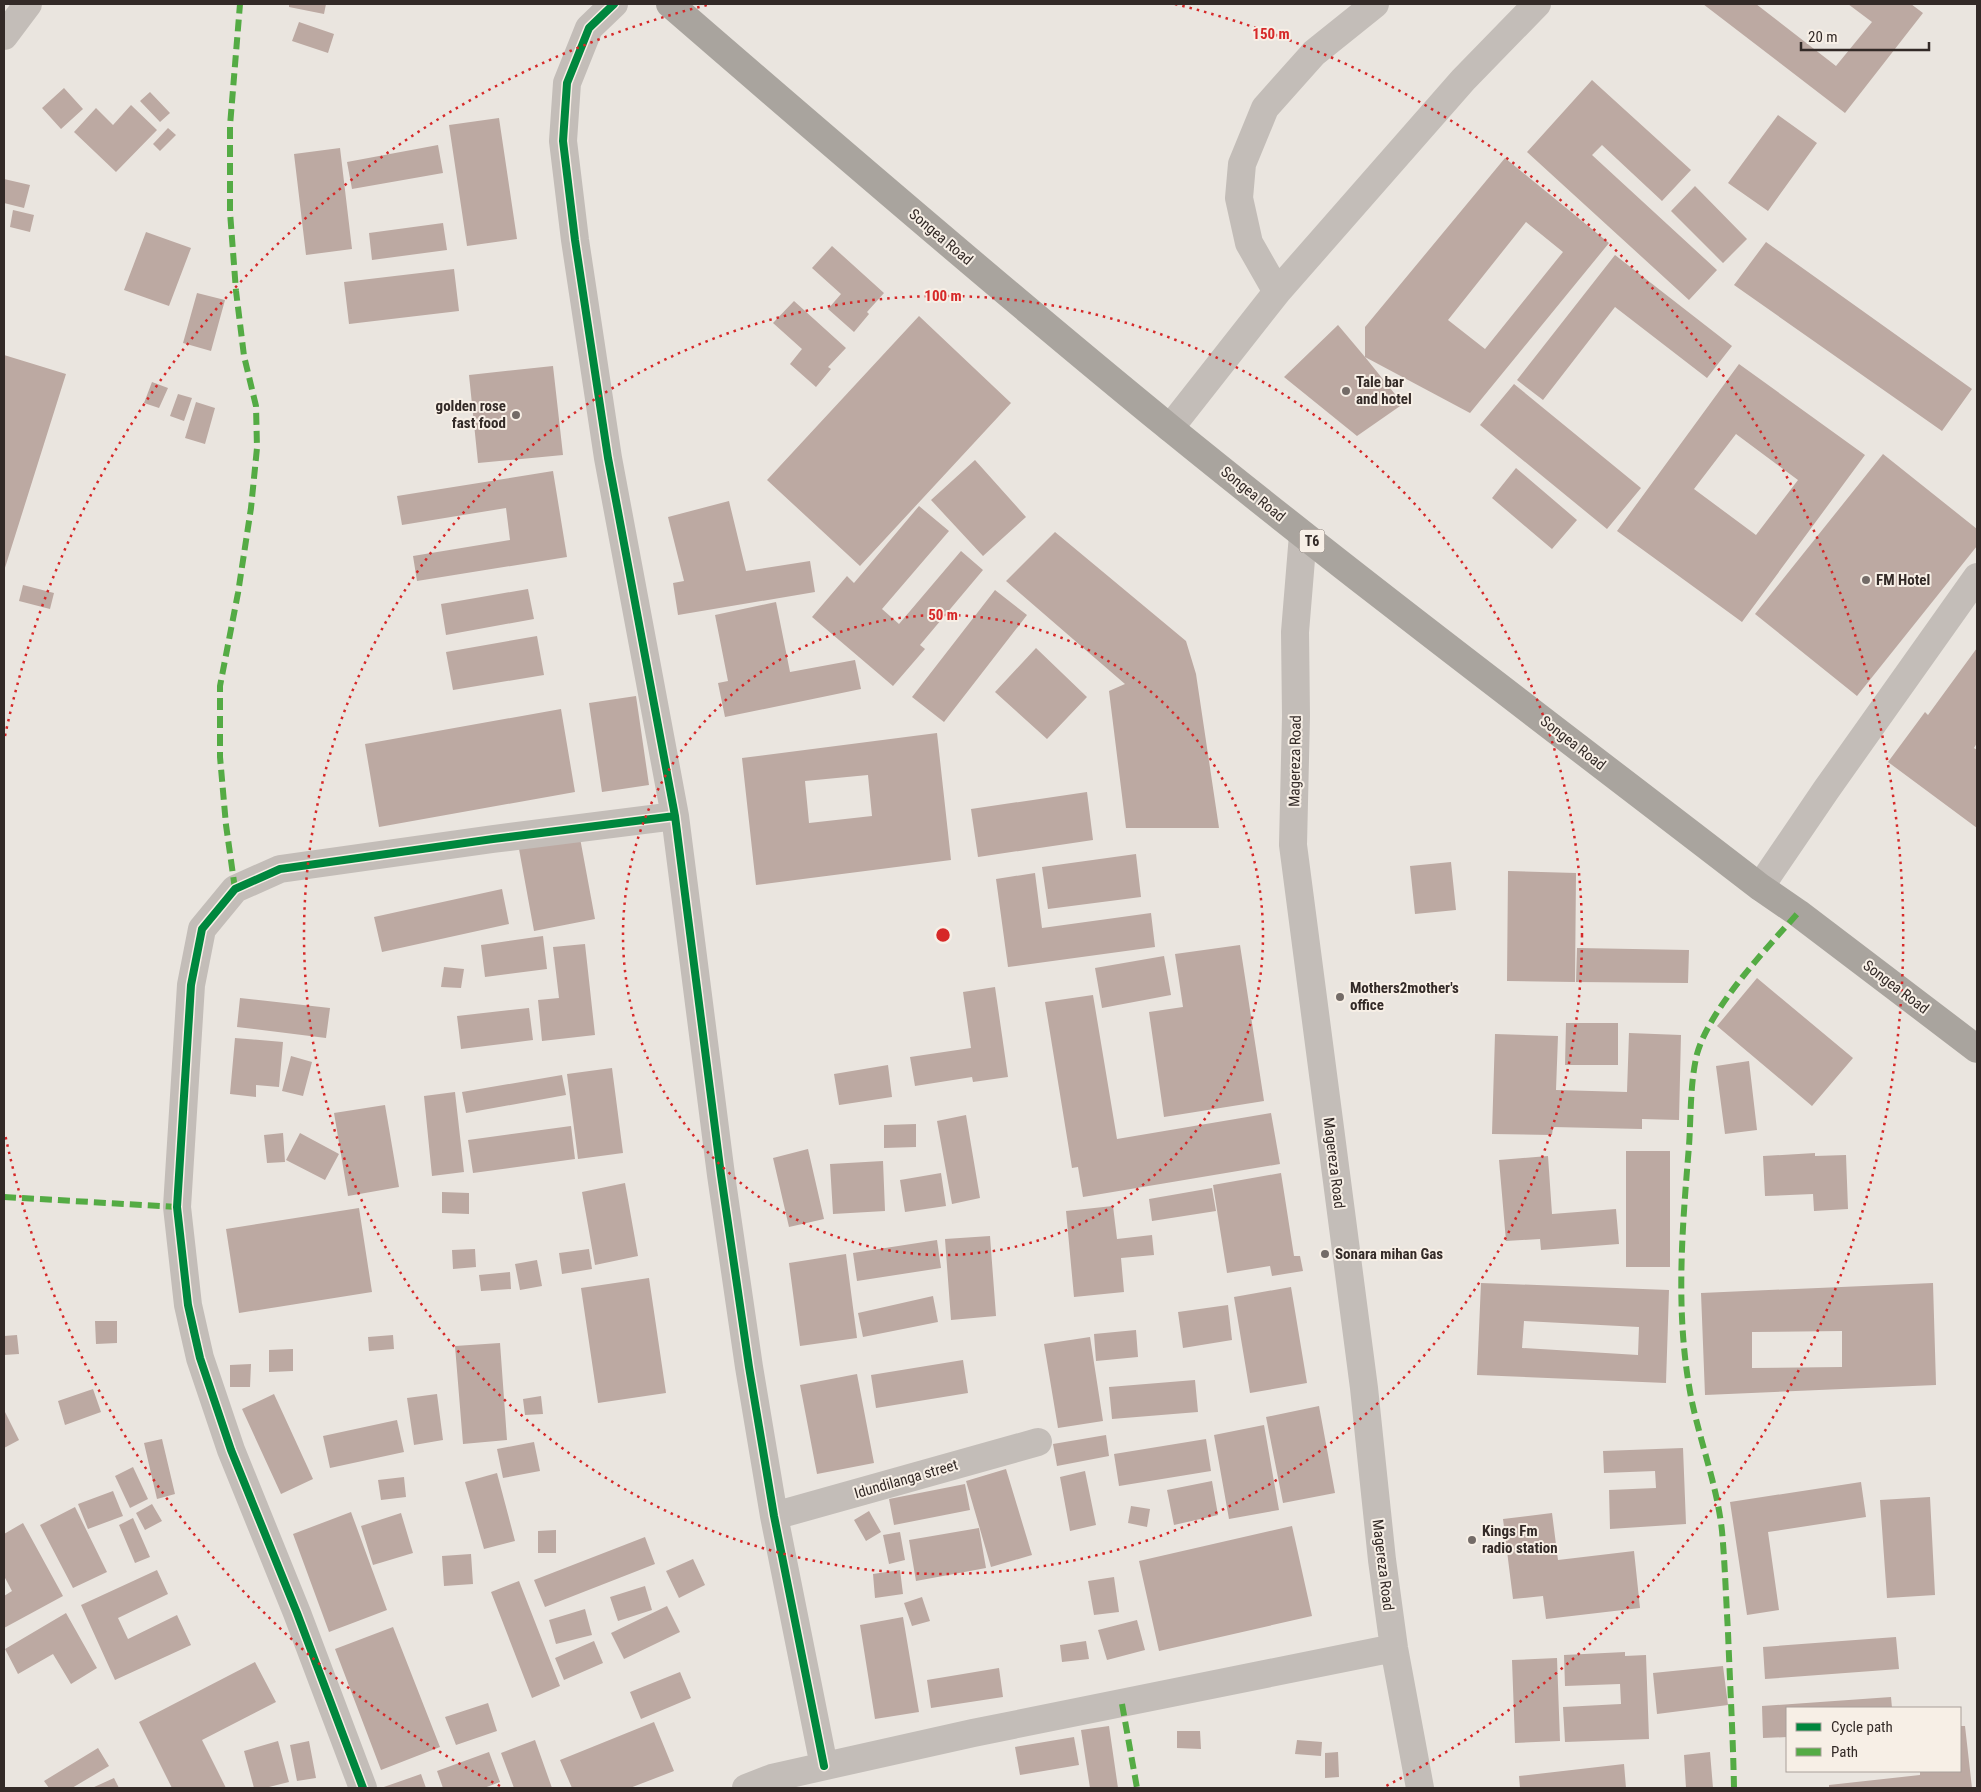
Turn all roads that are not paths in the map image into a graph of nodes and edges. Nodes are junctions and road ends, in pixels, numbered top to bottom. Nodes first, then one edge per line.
1 (28, 4) edge
2 (614, 4) edge
3 (670, 4) edge
4 (1375, 4) edge
5 (1537, 4) edge
6 (4, 36) edge
7 (1277, 292) junction
8 (1170, 428) junction
9 (1303, 534) junction
10 (1977, 577) edge
11 (675, 816) junction
12 (1760, 887) junction
13 (1977, 1049) edge
14 (1038, 1442) dead end
15 (774, 1516) junction
16 (1394, 1648) junction
17 (824, 1766) junction
18 (772, 1783) edge
19 (363, 1788) edge
20 (746, 1788) edge
21 (1420, 1788) edge

1 - 6 street
2 - 11 street
3 - 8 highway, Songea Road / T6
4 - 7 street
5 - 7 street
7 - 8 street
8 - 9 highway, Songea Road / T6
9 - 12 highway, Songea Road / T6
9 - 16 street, Magereza Road
10 - 12 street
11 - 15 street
11 - 19 street
12 - 13 highway, Songea Road / T6
14 - 15 street, Idundilanga street
15 - 17 street
16 - 17 street
16 - 21 street, Magereza Road
17 - 18 street
18 - 20 street

